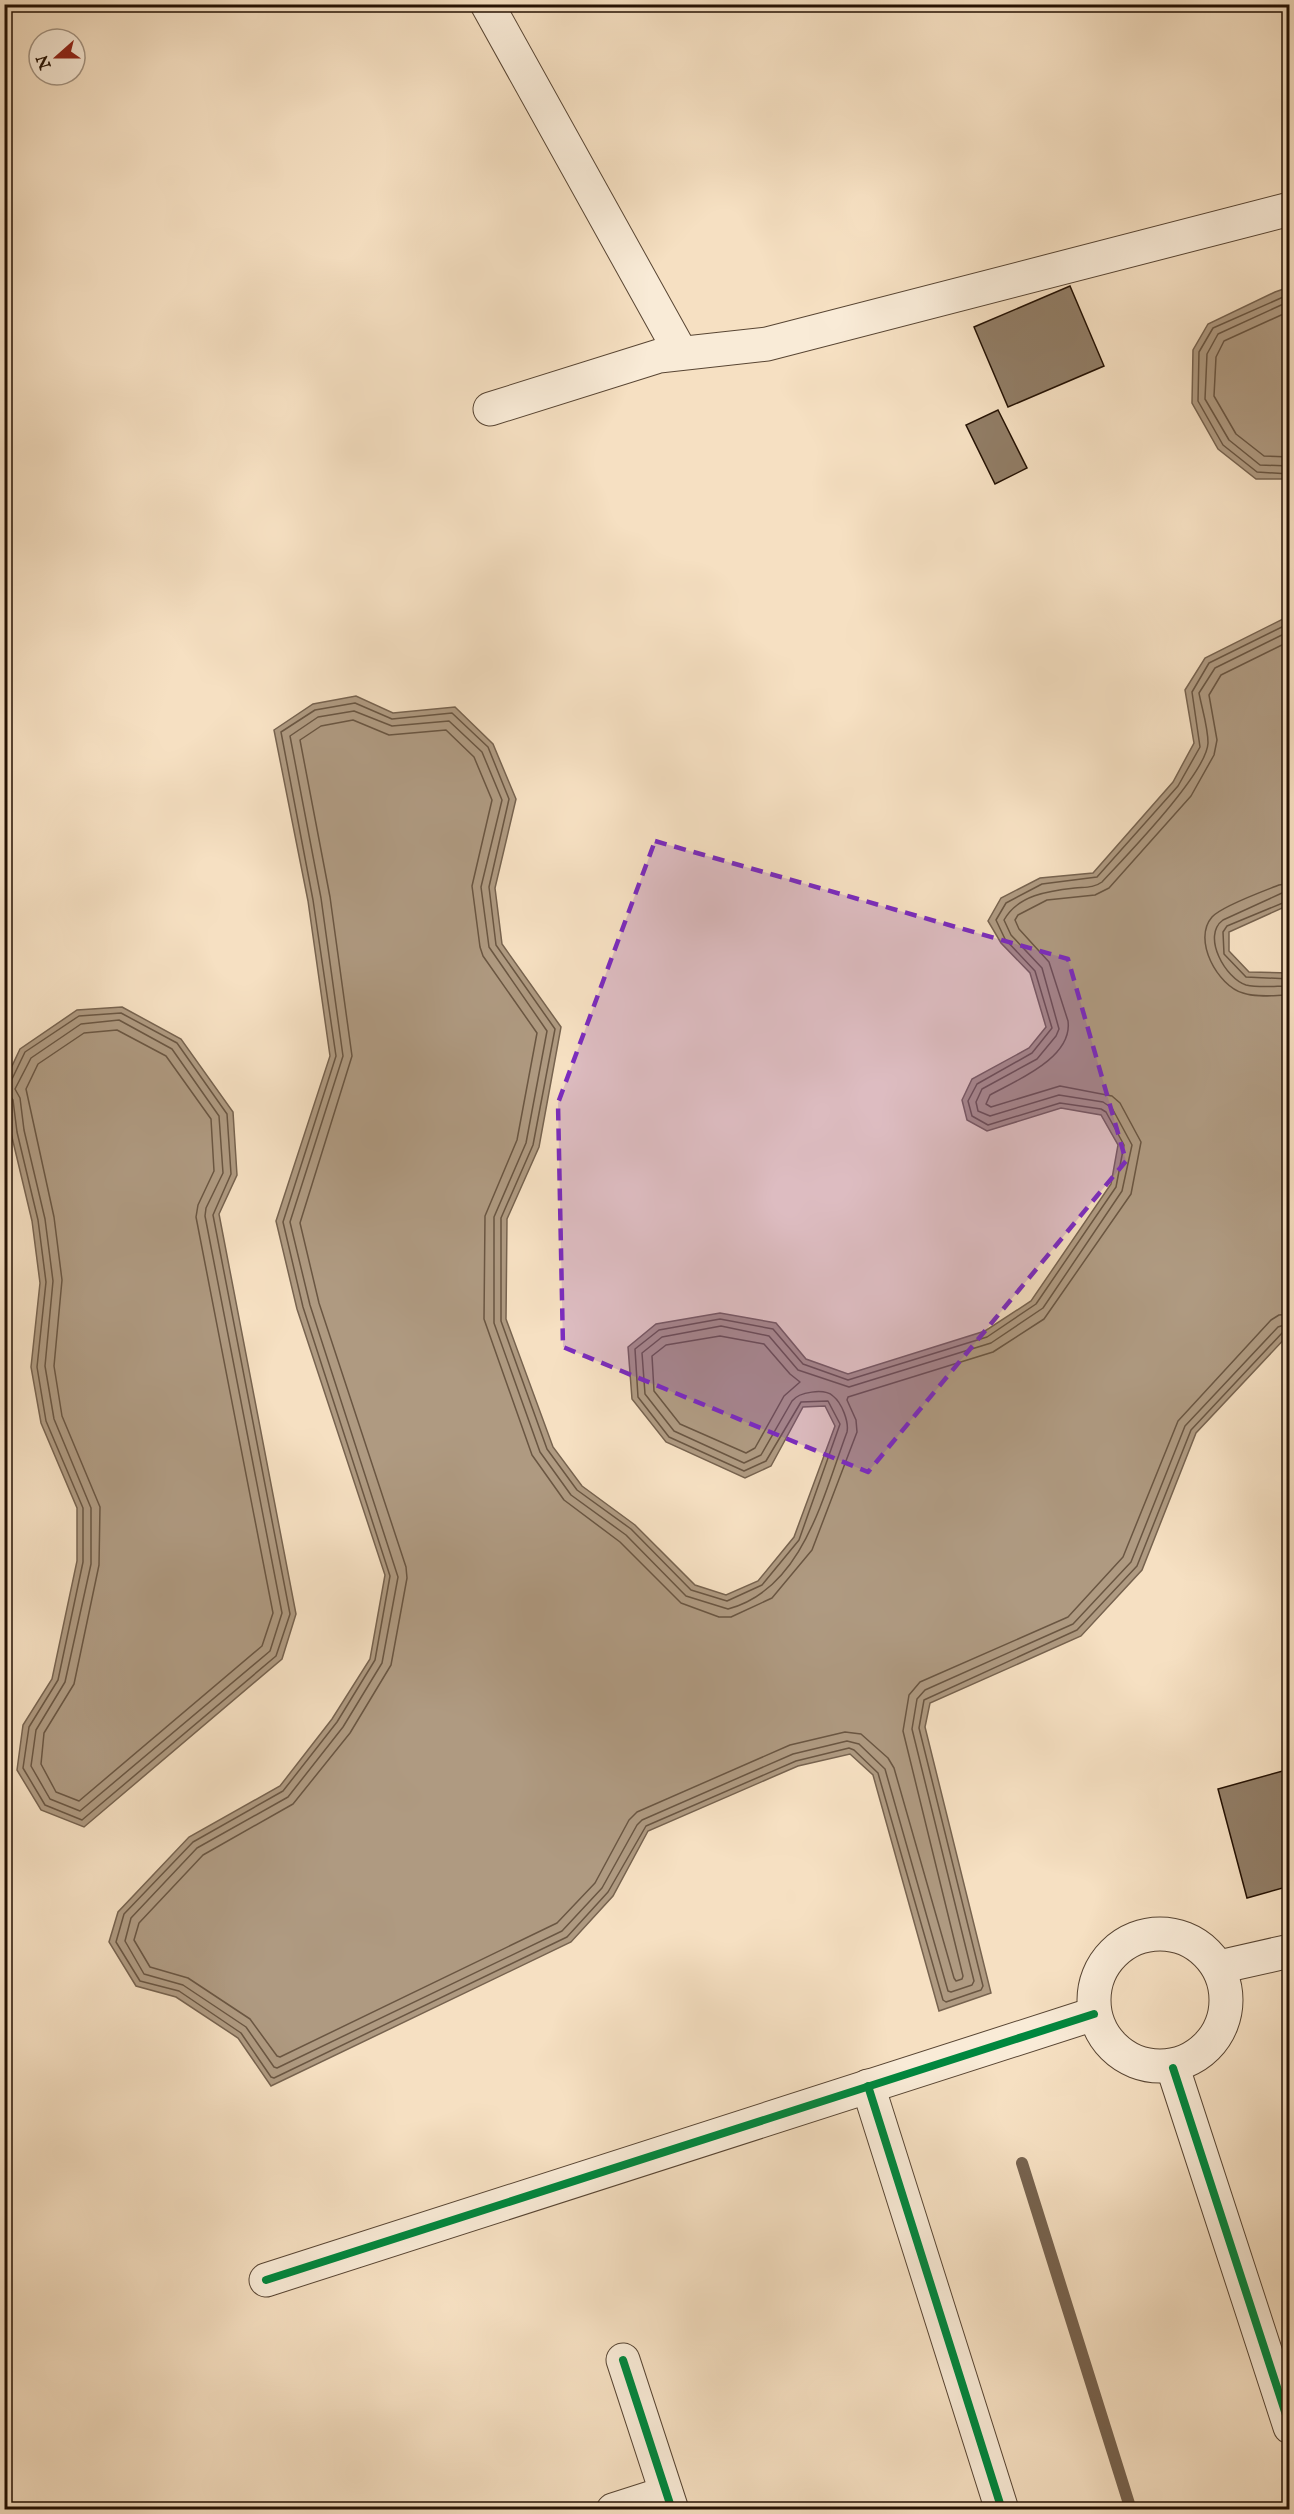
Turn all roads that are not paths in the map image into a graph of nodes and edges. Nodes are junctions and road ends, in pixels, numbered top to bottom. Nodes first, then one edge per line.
1 (487, 4) edge
2 (1290, 209) edge
3 (681, 353) junction
4 (490, 408) dead end
5 (1290, 1951) edge
6 (1219, 1967) junction
7 (1094, 2014) junction
8 (1173, 2068) junction
9 (868, 2086) junction
10 (266, 2280) dead end
11 (623, 2360) dead end
12 (1290, 2427) edge
13 (669, 2501) edge
14 (613, 2510) edge
15 (1002, 2510) edge

1 - 3 street
2 - 3 street
3 - 4 street
5 - 6 street
6 - 7 street
6 - 8 street
7 - 8 street
7 - 9 street
8 - 12 street
9 - 10 street
9 - 15 street
11 - 13 street
13 - 14 street

